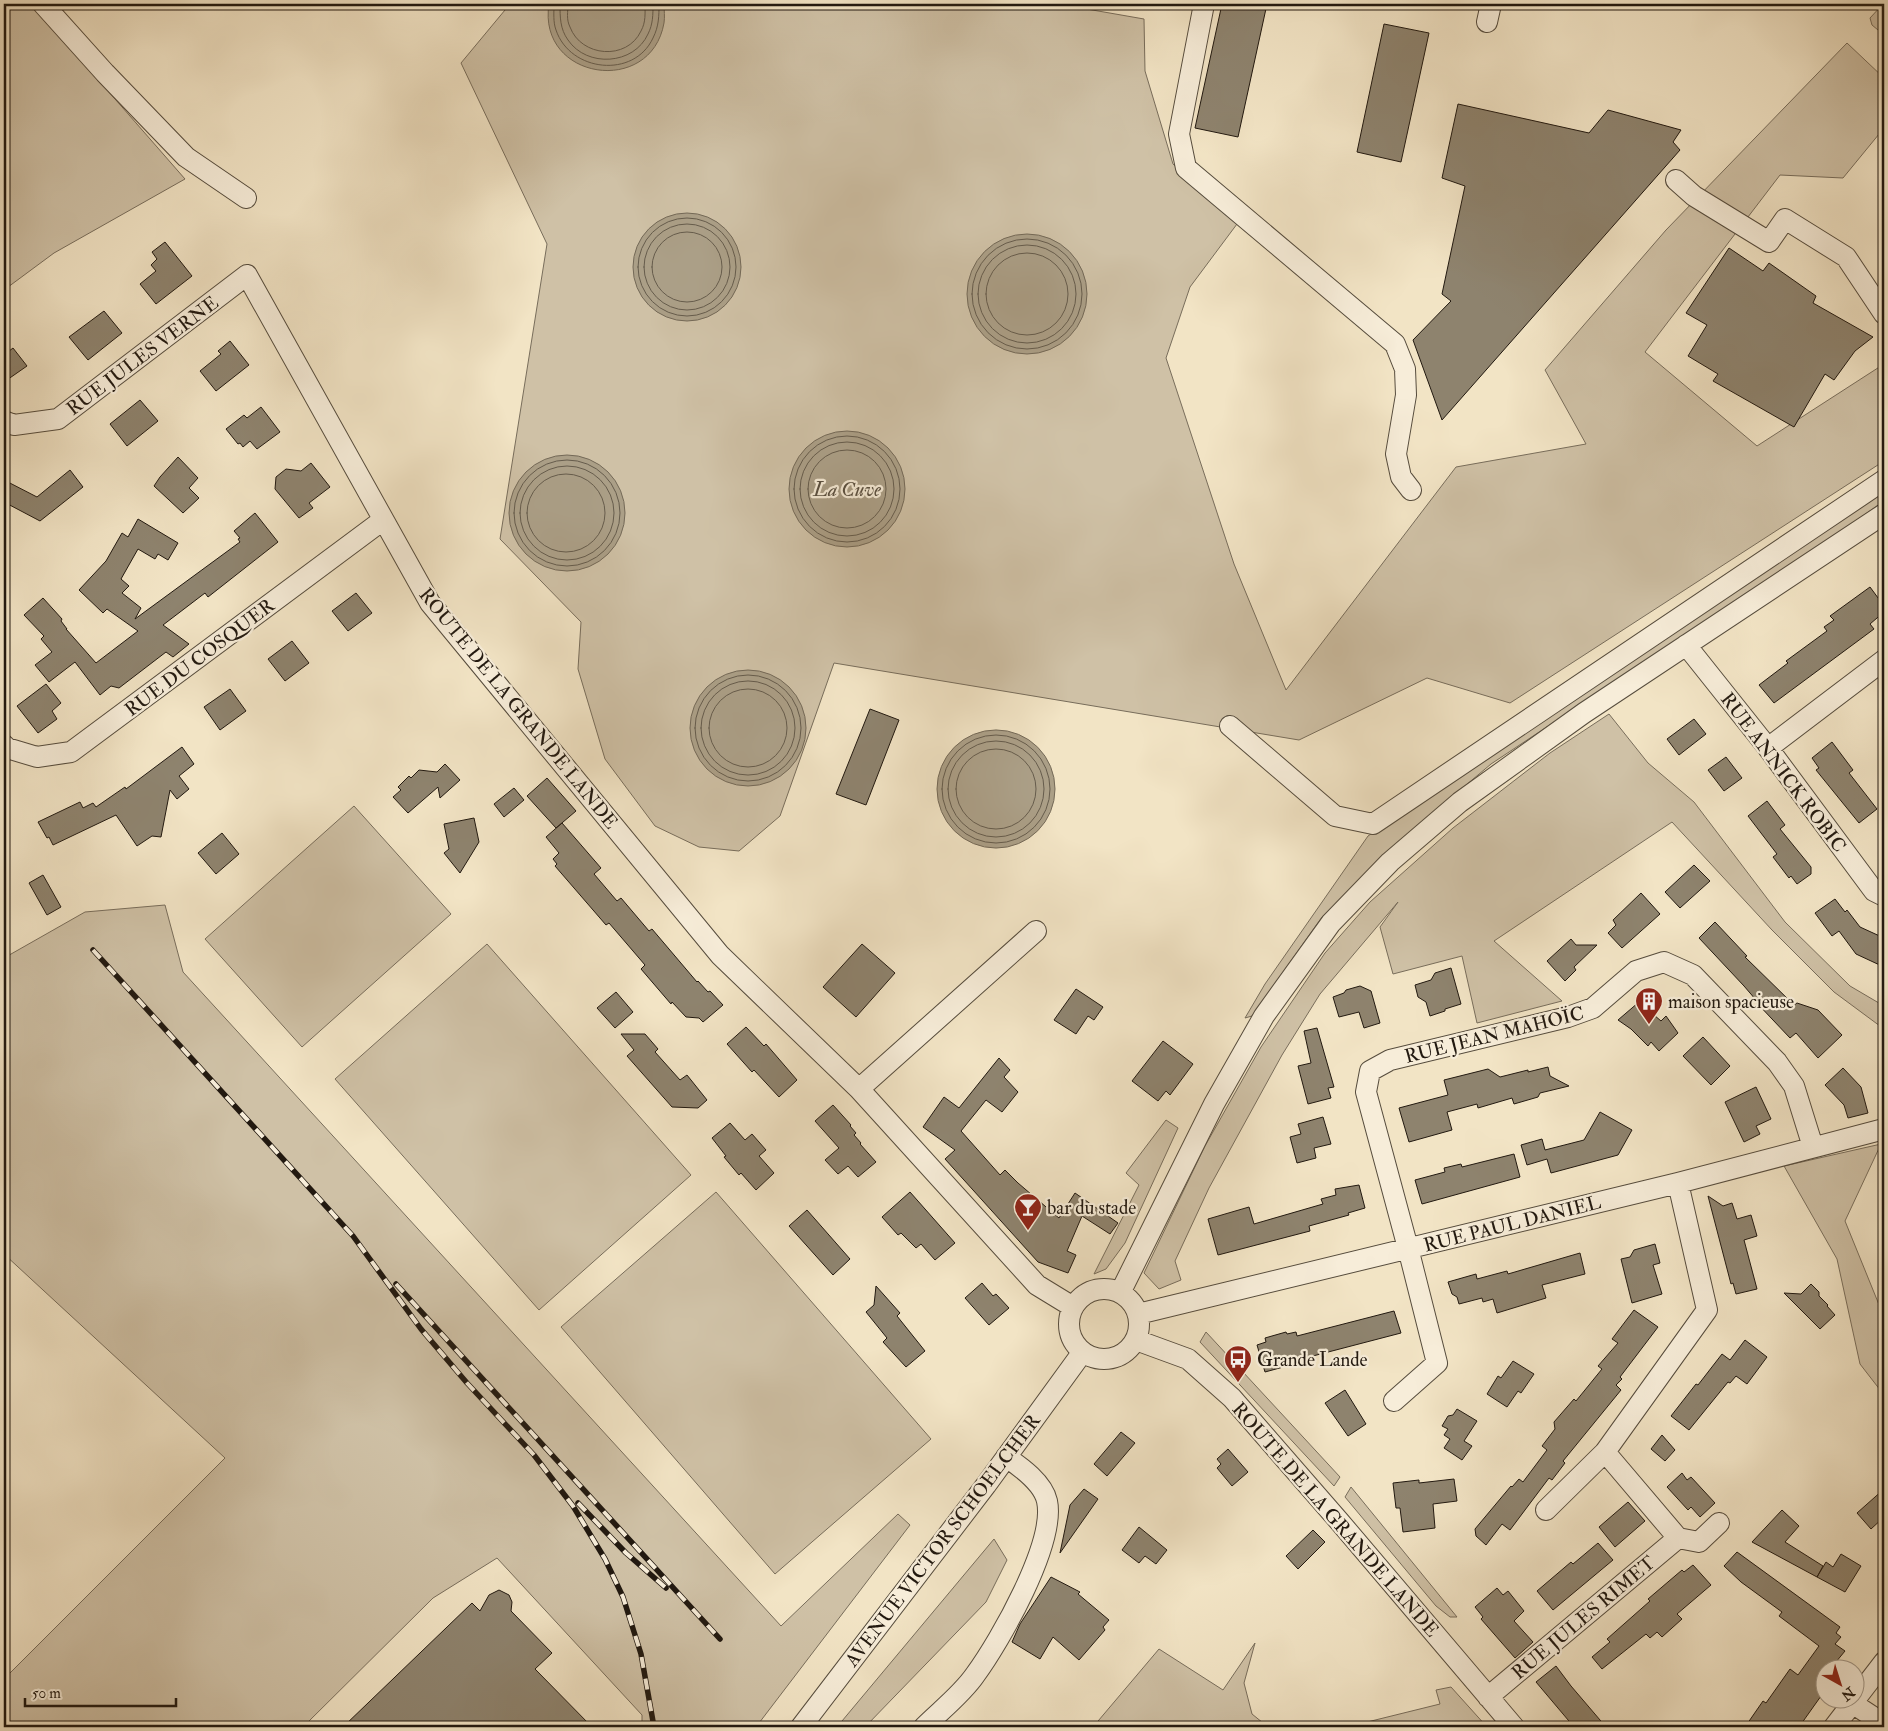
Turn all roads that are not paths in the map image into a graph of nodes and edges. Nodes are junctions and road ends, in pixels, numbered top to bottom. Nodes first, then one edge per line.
1 (43, 4) edge
2 (1204, 4) edge
3 (1676, 180) dead end
4 (246, 198) dead end
5 (247, 275) joint
6 (1884, 314) edge
7 (4, 421) edge
8 (1884, 480) edge
9 (1411, 490) dead end
10 (1884, 514) edge
11 (383, 520) junction
12 (1686, 645) junction
13 (1884, 660) edge
14 (1230, 726) dead end
15 (4, 745) edge
16 (1768, 748) junction
17 (1884, 896) edge
18 (1036, 931) dead end
19 (860, 1089) junction
20 (1884, 1129) edge
21 (1813, 1147) junction
22 (1678, 1183) junction
23 (1408, 1248) junction
24 (1120, 1293) junction
25 (1073, 1307) junction
26 (1138, 1314) junction
27 (1136, 1340) junction
28 (1082, 1352) junction
29 (1394, 1401) dead end
30 (1605, 1452) junction
31 (1006, 1457) junction
32 (1546, 1510) dead end
33 (1720, 1523) dead end
34 (1678, 1538) junction
35 (1884, 1662) edge
36 (1866, 1685) edge
37 (1488, 1697) junction
38 (1848, 1708) edge
39 (1860, 1708) edge
40 (1884, 1724) edge
41 (801, 1727) edge
42 (924, 1727) edge
43 (1514, 1727) edge
44 (1834, 1727) edge

1 - 4 street
2 - 9 street
3 - 6 street
5 - 7 street, RUE JULES VERNE
5 - 11 street, ROUTE DE LA GRANDE LANDE
8 - 14 street
10 - 12 street
11 - 15 street, RUE DU COSQUER
11 - 19 street, ROUTE DE LA GRANDE LANDE
12 - 16 street, RUE ANNICK ROBIC
12 - 24 street
13 - 16 street
16 - 17 street, RUE ANNICK ROBIC
18 - 19 street
19 - 25 street, ROUTE DE LA GRANDE LANDE
20 - 21 street, RUE PAUL DANIEL
21 - 22 street, RUE PAUL DANIEL
21 - 23 street, RUE JEAN MAHOÏC
22 - 23 street, RUE PAUL DANIEL
22 - 30 street
23 - 26 street, RUE PAUL DANIEL
23 - 29 street
24 - 25 street
24 - 26 street
25 - 28 street
26 - 27 street
27 - 28 street
27 - 37 street, ROUTE DE LA GRANDE LANDE
28 - 31 street, AVENUE VICTOR SCHOELCHER
30 - 32 street
30 - 34 street
31 - 41 street, AVENUE VICTOR SCHOELCHER
31 - 42 street
33 - 34 street
34 - 37 street, RUE JULES RIMET
35 - 36 street
37 - 43 street, ROUTE DE LA GRANDE LANDE
38 - 44 street
39 - 40 street

